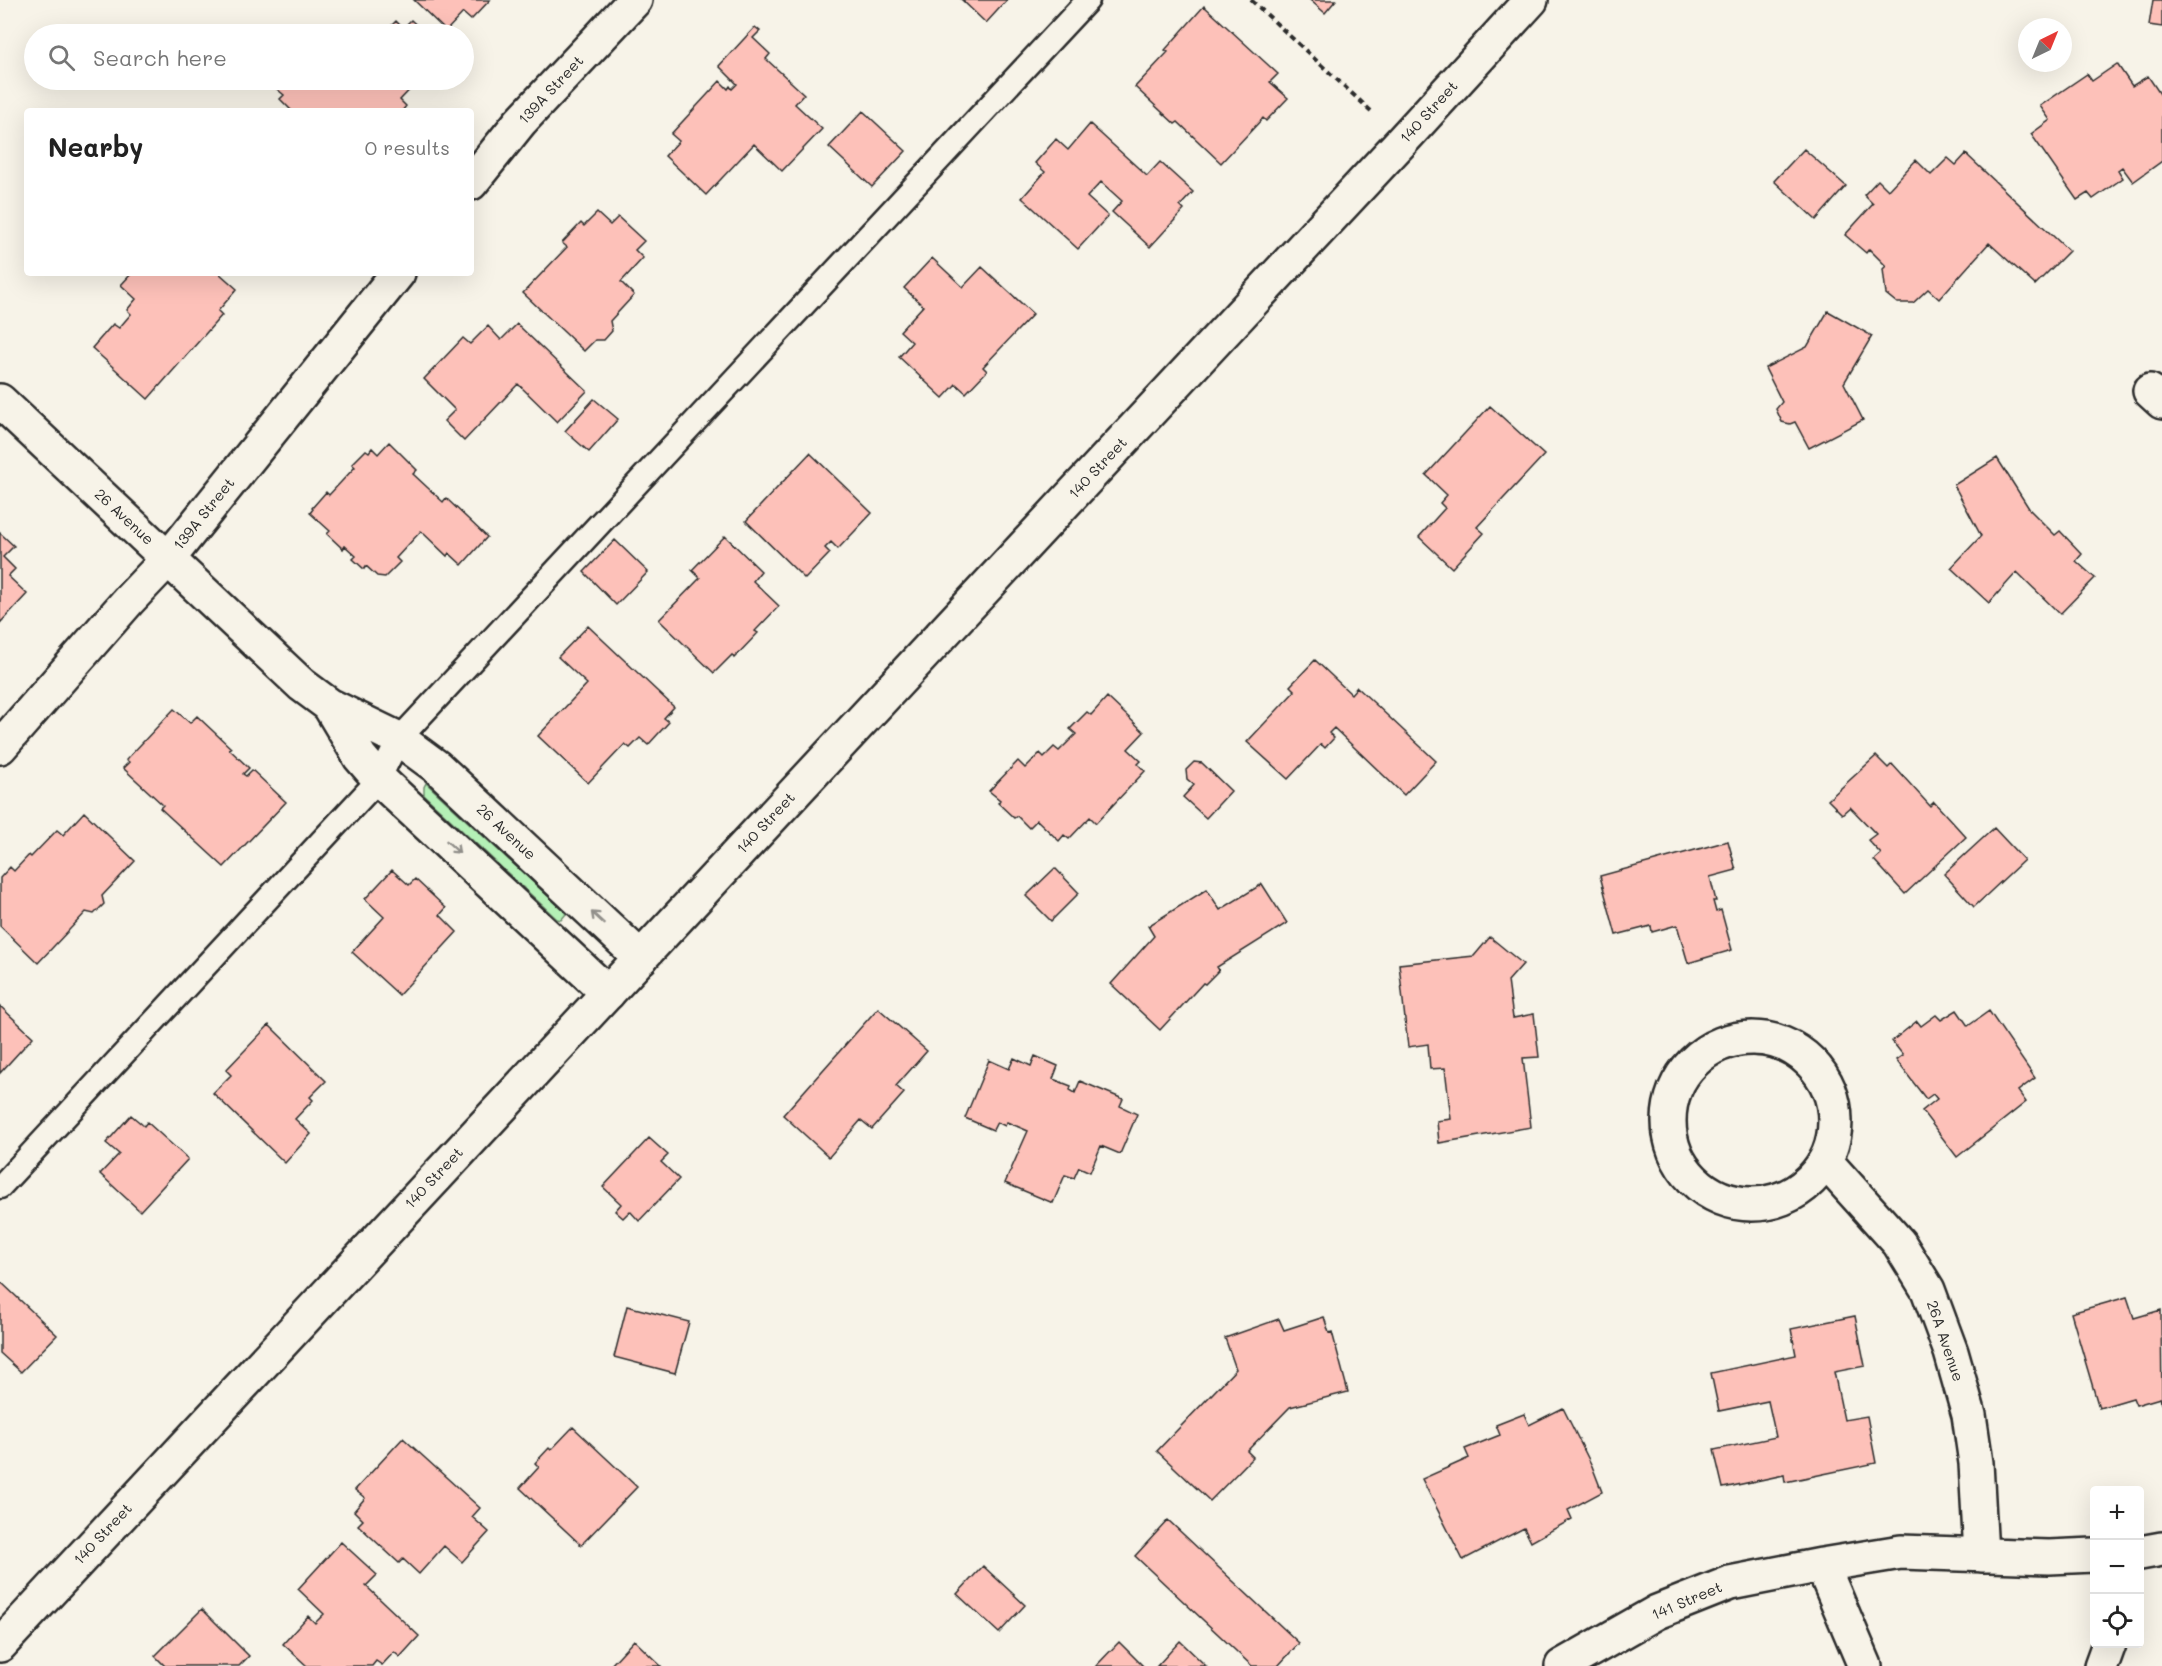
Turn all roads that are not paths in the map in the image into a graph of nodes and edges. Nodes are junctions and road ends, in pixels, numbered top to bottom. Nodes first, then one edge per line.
1 (635, 0) edge
2 (1088, 0) edge
3 (1531, 0) edge
4 (474, 179) edge
5 (396, 276) edge
6 (0, 401) edge
7 (168, 559) junction
8 (329, 705) junction
9 (399, 739) junction
10 (0, 747) edge
11 (380, 779) junction
12 (641, 958) junction
13 (608, 993) junction
14 (1826, 1162) junction
15 (0, 1187) edge
16 (1981, 1555) junction
17 (2090, 1555) edge
18 (1822, 1565) junction
19 (0, 1646) edge
20 (2107, 1648) edge
21 (1562, 1666) edge
22 (1865, 1666) edge
23 (2100, 1666) edge

1 - 4 street, 139A Street
2 - 9 lane
3 - 12 street, 140 Street
5 - 7 street, 139A Street
6 - 7 street, 26 Avenue
7 - 8 street, 26 Avenue
7 - 10 street, 139A Street
8 - 9 street, 26 Avenue
8 - 11 street, 26 Avenue
9 - 11 lane
12 -> 9 street, 26 Avenue
11 -> 13 street, 26 Avenue
11 - 15 lane
12 - 13 street, 140 Street
13 - 19 street, 140 Street
14 - 14 street
14 - 16 street, 26A Avenue
16 - 17 street, 141 Street
16 - 18 street, 141 Street
18 - 21 street, 141 Street
18 - 22 street
20 - 23 street

